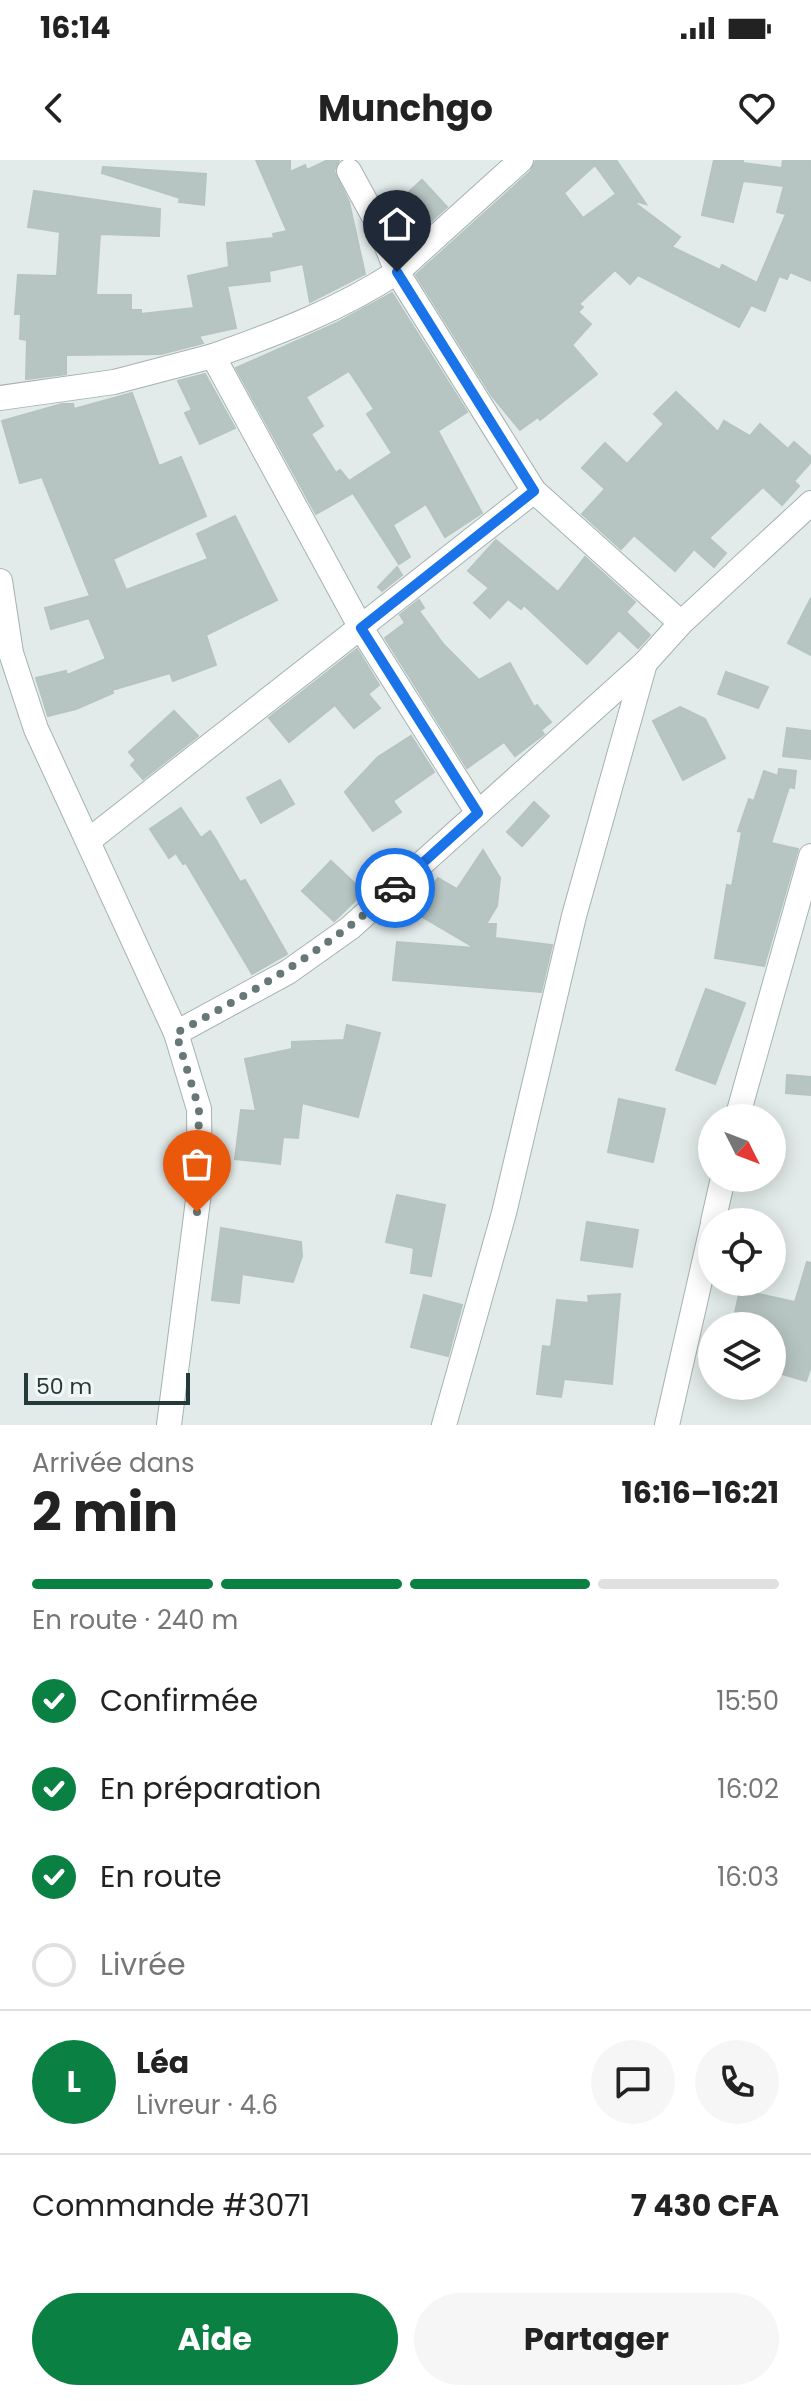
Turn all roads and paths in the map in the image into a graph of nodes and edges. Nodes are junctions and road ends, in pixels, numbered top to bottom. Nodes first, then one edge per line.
1 (521, 160) edge
2 (349, 171) dead end
3 (397, 272) junction
4 (213, 356) junction
5 (0, 398) edge
6 (534, 491) junction
7 (811, 503) edge
8 (0, 581) edge
9 (681, 623) junction
10 (361, 628) junction
11 (645, 663) junction
12 (478, 813) junction
13 (88, 841) junction
14 (811, 856) edge
15 (176, 1033) junction
16 (741, 1104) edge
17 (698, 1290) edge
18 (169, 1425) edge
19 (444, 1425) edge
20 (667, 1425) edge

1 - 3 street
2 - 3 street
3 - 4 street
3 - 6 street
4 - 5 street
4 - 10 street
6 - 9 street
6 - 10 street
7 - 9 street
8 - 13 street
9 - 11 street
10 - 12 street
10 - 13 street
11 - 12 street
11 - 19 street
12 - 15 street
13 - 15 street
14 - 16 street
15 - 18 street
17 - 20 street

